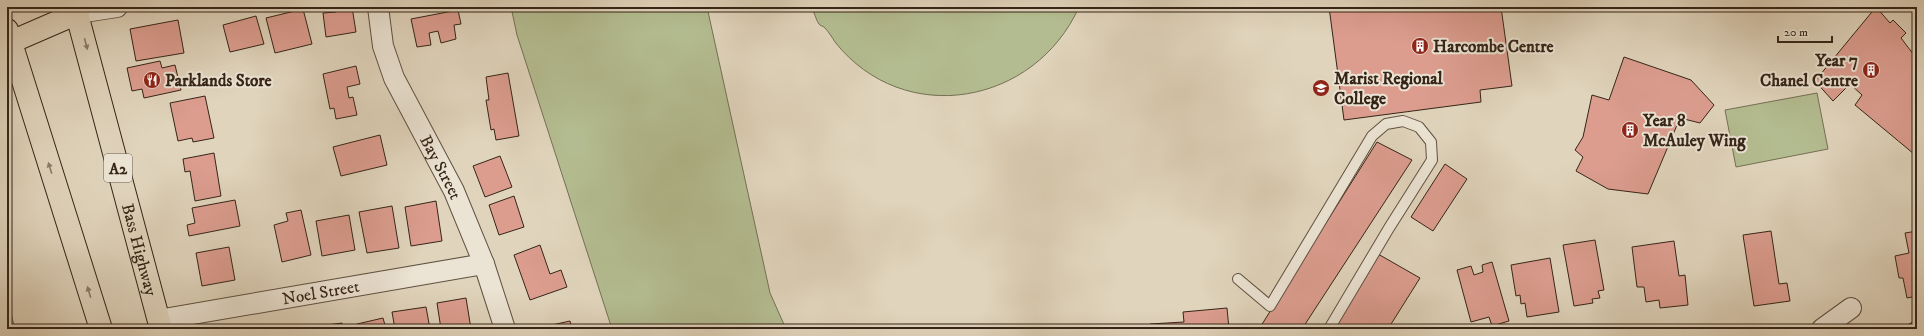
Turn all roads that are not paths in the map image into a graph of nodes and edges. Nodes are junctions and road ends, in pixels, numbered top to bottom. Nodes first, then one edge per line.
1 (117, 7) edge
2 (378, 7) edge
3 (77, 10) edge
4 (9, 36) edge
5 (484, 264) junction
6 (1238, 279) dead end
7 (1851, 308) dead end
8 (160, 325) edge
9 (101, 329) edge
10 (504, 329) edge
11 (1329, 329) edge
12 (1822, 329) edge

1 - 3 street
2 - 5 street, Bay Street
3 - 4 highway
3 -> 8 highway, Bass Highway / A2
9 -> 4 highway
5 - 8 street, Noel Street
5 - 10 street, Bay Street
6 - 11 lane
7 - 12 street

